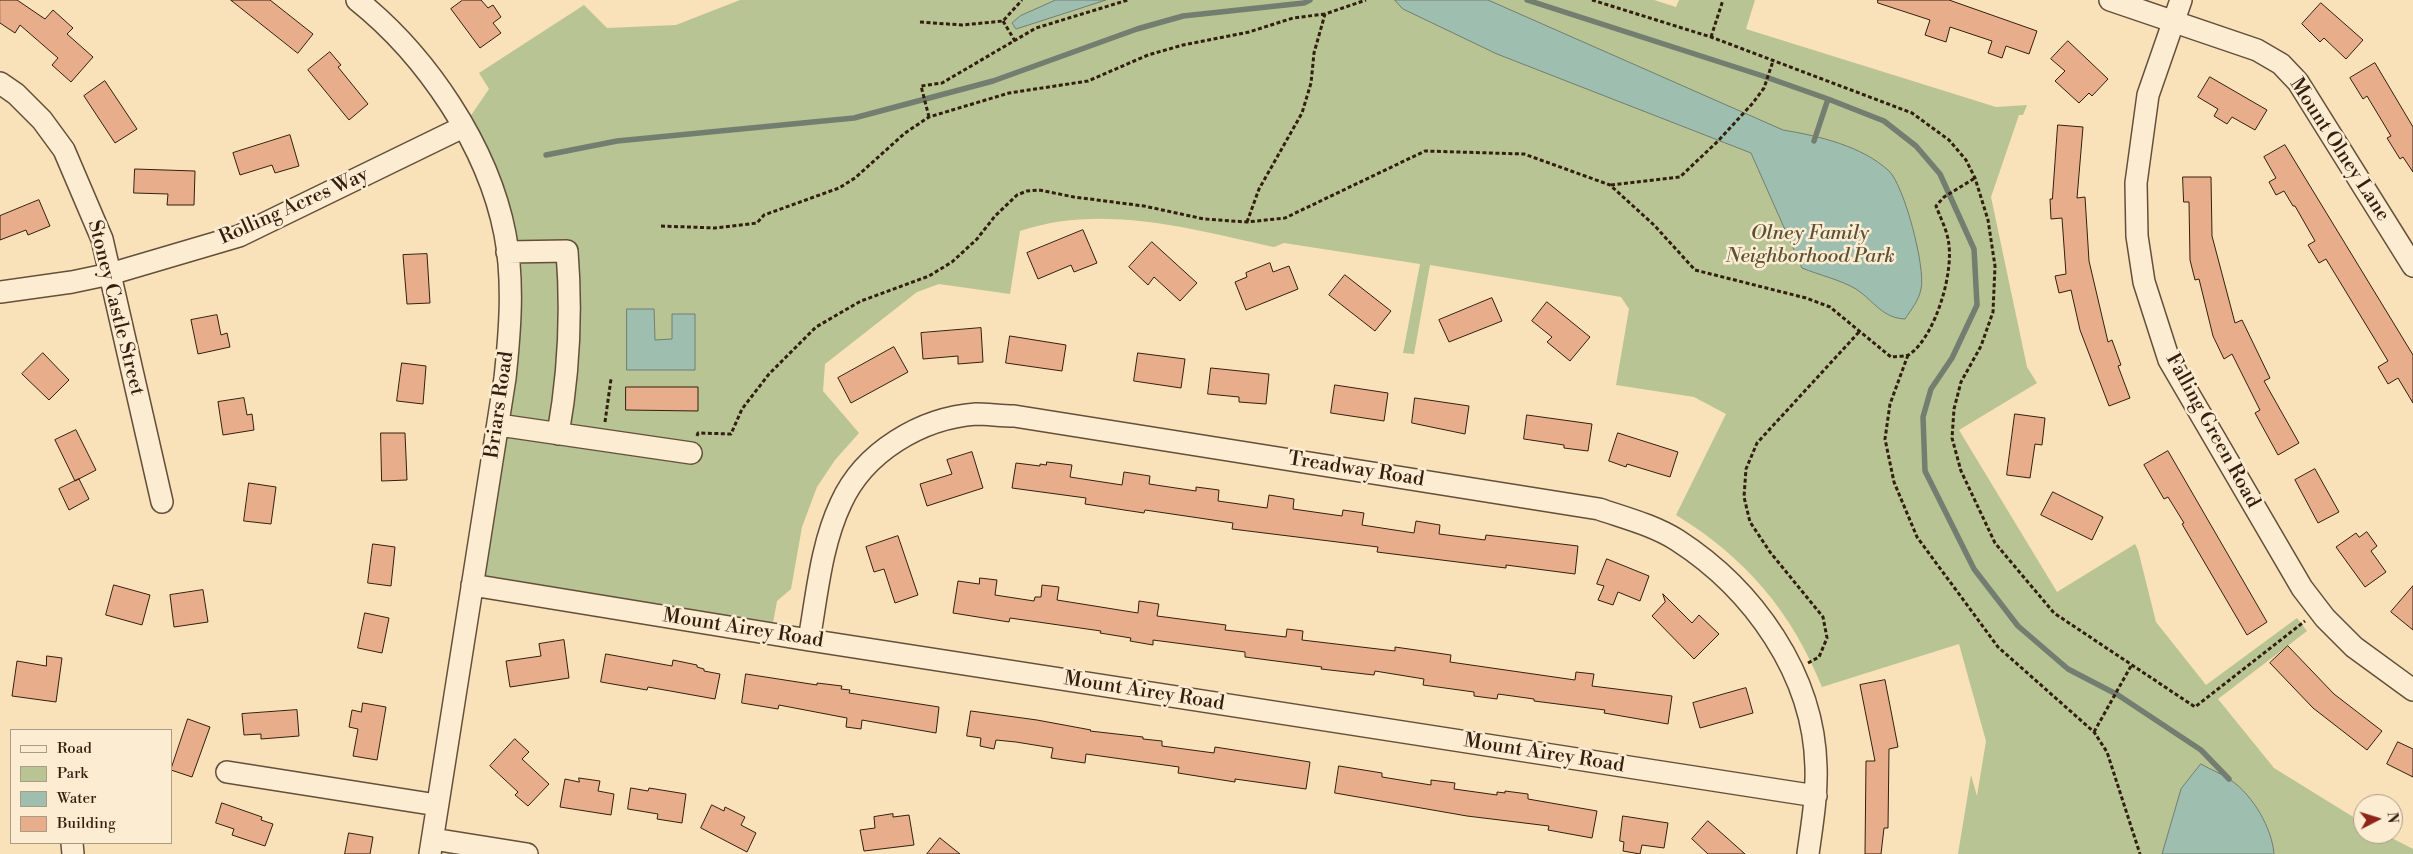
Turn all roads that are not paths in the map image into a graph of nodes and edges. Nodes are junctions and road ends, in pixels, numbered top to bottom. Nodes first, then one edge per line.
1 (357, 0) edge
2 (2110, 0) edge
3 (2181, 0) edge
4 (2174, 22) junction
5 (0, 83) edge
6 (463, 128) junction
7 (507, 252) junction
8 (2413, 266) edge
9 (110, 274) junction
10 (0, 292) edge
11 (499, 425) junction
12 (558, 434) junction
13 (691, 453) road end
14 (162, 502) dead end
15 (472, 585) junction
16 (809, 640) junction
17 (2413, 690) edge
18 (228, 772) dead end
19 (1816, 796) junction
20 (437, 805) junction
21 (431, 846) edge
22 (527, 854) edge
23 (1808, 854) edge

1 - 6 street, Briars Road
2 - 4 street, Mount Olney Lane
3 - 4 street, Falling Green Road
4 - 8 street, Mount Olney Lane
4 - 17 street, Falling Green Road
5 - 9 street, Stoney Castle Street
6 - 7 street, Briars Road
6 - 9 street, Rolling Acres Way
7 - 11 street, Briars Road
7 - 12 street
9 - 10 street, Rolling Acres Way
9 - 14 street, Stoney Castle Street
11 - 12 street
11 - 15 street, Briars Road
12 - 13 street
15 - 16 street, Mount Airey Road
15 - 20 street, Briars Road
16 - 19 street, Mount Airey Road
16 - 19 street, Treadway Road
18 - 20 street
19 - 23 street, Treadway Road
20 - 21 street, Briars Road
21 - 22 street

